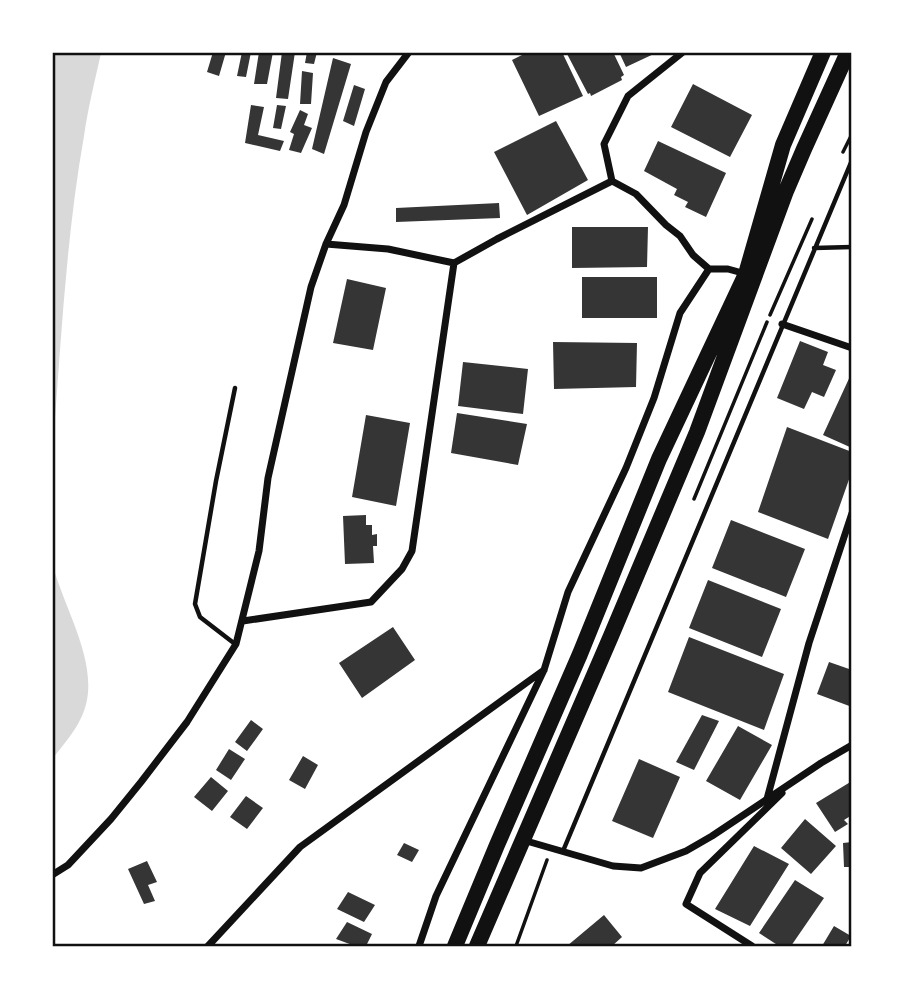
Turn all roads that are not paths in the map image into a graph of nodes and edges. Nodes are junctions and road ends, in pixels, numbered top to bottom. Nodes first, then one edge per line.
1 (409, 52) edge
2 (683, 52) edge
3 (823, 52) edge
4 (848, 52) edge
5 (852, 160) edge
6 (612, 181) junction
7 (326, 244) junction
8 (852, 247) edge
9 (814, 248) junction
10 (454, 263) junction
11 (709, 268) junction
12 (750, 277) junction
13 (782, 324) junction
14 (852, 348) edge
15 (234, 388) dead end
16 (851, 515) edge
17 (243, 621) junction
18 (236, 645) junction
19 (544, 670) junction
20 (852, 745) edge
21 (795, 780) junction
22 (767, 799) junction
23 (523, 840) junction
24 (563, 851) junction
25 (52, 875) edge
26 (208, 947) edge
27 (419, 947) edge
28 (455, 947) edge
29 (477, 947) edge
30 (752, 947) edge

1 - 7 street
2 - 6 street
3 - 12 highway
4 - 12 highway
5 - 9 lane
6 - 10 street
6 - 11 street
7 - 10 street
7 - 17 street
8 - 9 lane
9 - 13 lane
10 - 17 street
11 - 12 street
11 - 19 street
12 - 23 highway
12 - 28 highway
13 - 14 street
13 - 24 lane
15 - 18 lane
16 - 22 street
17 - 18 street
18 - 25 street
19 - 26 street
19 - 27 street
20 - 21 street
21 - 22 street
21 - 30 street
22 - 24 street
23 - 24 street
23 - 29 highway

